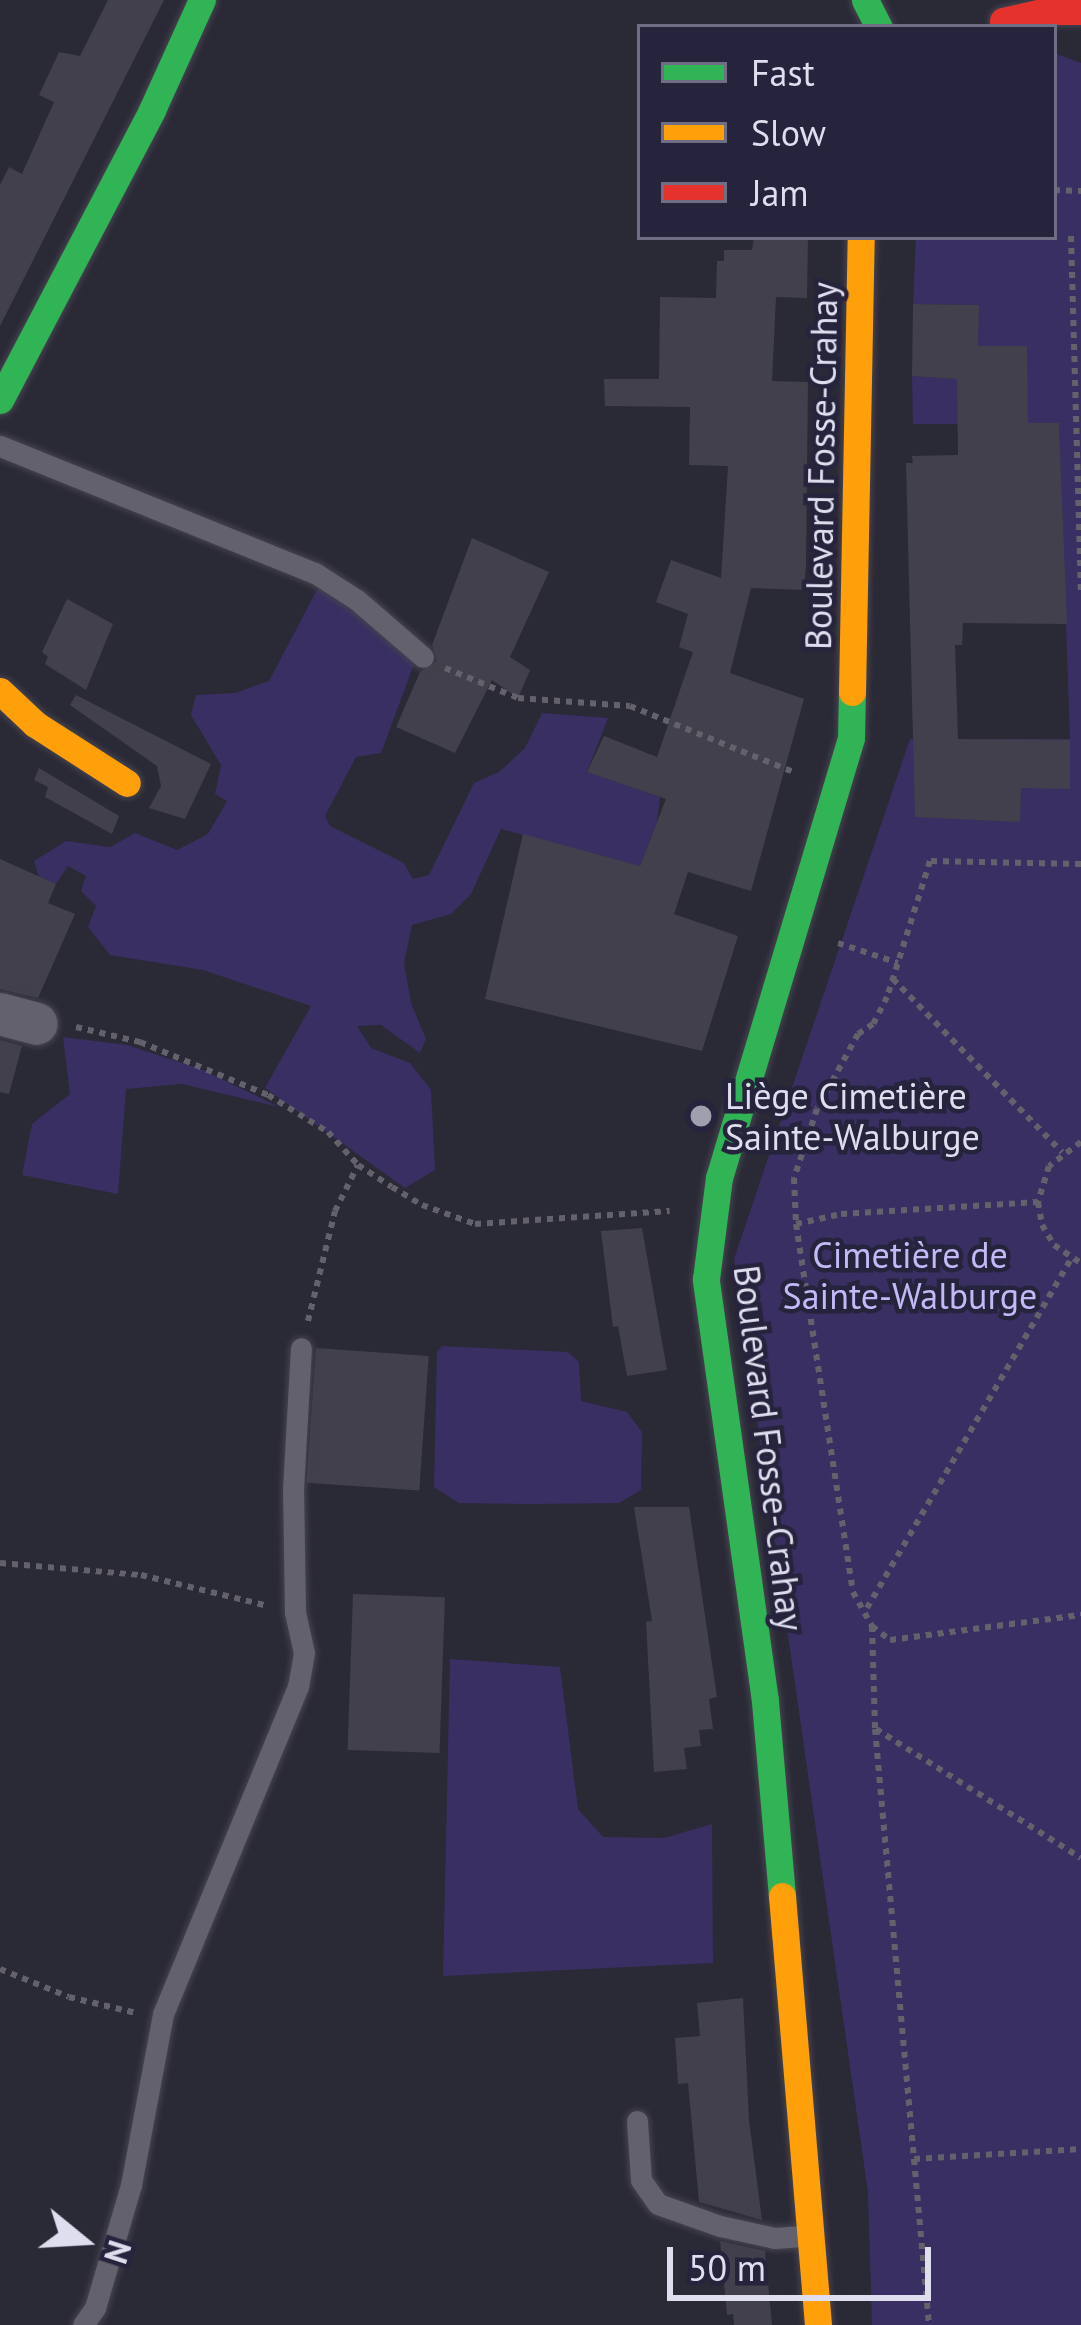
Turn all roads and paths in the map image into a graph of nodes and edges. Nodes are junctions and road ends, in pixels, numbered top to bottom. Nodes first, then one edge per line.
1 (202, 0) edge
2 (1067, 7) edge
3 (1004, 16) edge
4 (1072, 236) dead end
5 (861, 240) edge
6 (1071, 277) junction
7 (1081, 277) edge
8 (0, 400) edge
9 (0, 446) edge
10 (1081, 596) edge
11 (423, 657) joint
12 (0, 691) edge
13 (127, 783) dead end
14 (838, 790) junction
15 (1081, 864) edge
16 (794, 929) junction
17 (898, 963) junction
18 (893, 979) junction
19 (19, 1019) edge
20 (1081, 1142) edge
21 (1062, 1152) junction
22 (358, 1165) junction
23 (1038, 1202) junction
24 (715, 1205) junction
25 (796, 1223) junction
26 (1076, 1261) edge
27 (301, 1348) joint
28 (0, 1564) edge
29 (867, 1610) junction
30 (295, 1612) junction
31 (1081, 1615) edge
32 (872, 1626) junction
33 (875, 1729) junction
34 (1081, 1858) edge
35 (0, 1969) edge
36 (164, 2014) junction
37 (637, 2121) dead end
38 (1081, 2149) edge
39 (914, 2158) junction
40 (812, 2236) junction
41 (83, 2325) edge
42 (818, 2325) edge
43 (929, 2325) edge

1 - 8 street
2 - 3 street
4 - 6 path
5 - 14 street, Boulevard Fosse-Crahay
6 - 7 path
6 - 10 path
9 - 11 lane
11 - 14 path
12 - 13 street
14 - 16 street, Boulevard Fosse-Crahay
15 - 17 path
16 - 17 path
16 - 24 street, Boulevard Fosse-Crahay
17 - 18 path
18 - 21 path
18 - 25 path
19 - 22 path
20 - 21 path
21 - 23 path
22 - 24 path
22 - 27 path
23 - 25 path
23 - 26 path
24 - 40 street, Boulevard Fosse-Crahay
25 - 29 path
26 - 29 path
27 - 30 lane
28 - 30 path
29 - 32 path
30 - 36 lane
31 - 32 path
32 - 33 path
33 - 34 path
33 - 39 path
35 - 36 path
36 - 41 lane
37 - 40 lane
38 - 39 path
39 - 43 path
40 - 42 street, Boulevard Fosse-Crahay

